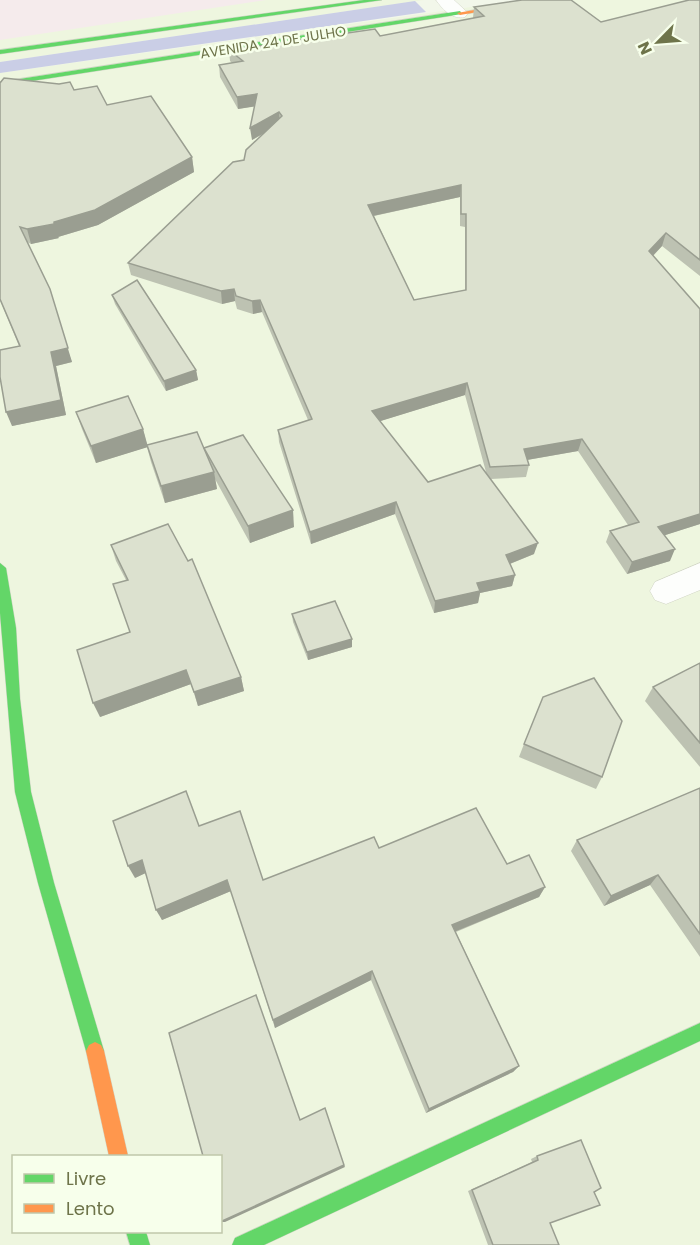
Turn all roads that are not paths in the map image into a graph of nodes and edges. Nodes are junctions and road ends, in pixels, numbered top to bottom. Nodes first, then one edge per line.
1 (380, 0) edge
2 (444, 0) edge
3 (546, 0) edge
4 (459, 13) junction
5 (0, 52) edge
6 (0, 84) edge
7 (0, 568) edge
8 (700, 576) edge
9 (666, 591) dead end
10 (700, 1032) edge
11 (119, 1155) edge
12 (242, 1245) edge

1 - 5 street
2 - 4 street
3 - 4 street, AVENIDA 24 DE JULHO
4 - 6 street, AVENIDA 24 DE JULHO
7 - 11 street
8 - 9 street
10 - 12 street

